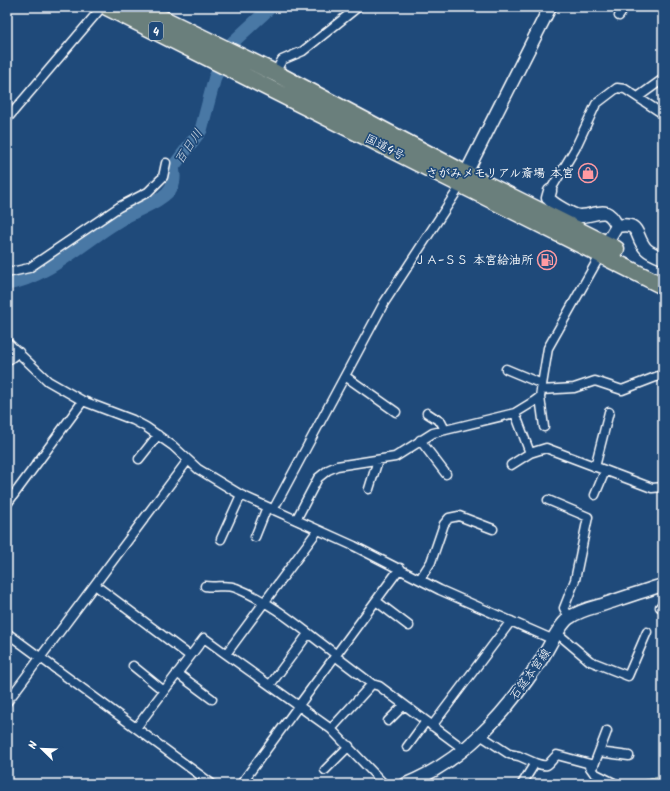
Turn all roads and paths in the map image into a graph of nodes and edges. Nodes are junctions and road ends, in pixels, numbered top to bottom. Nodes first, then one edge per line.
1 (102, 7) edge
2 (107, 7) edge
3 (139, 7) edge
4 (358, 7) edge
5 (550, 7) edge
6 (625, 7) edge
7 (619, 16) dead end
8 (208, 48) junction
9 (231, 60) junction
10 (275, 73) junction
11 (663, 79) edge
12 (638, 97) junction
13 (663, 114) edge
14 (7, 119) edge
15 (166, 163) dead end
16 (463, 179) junction
17 (550, 191) joint
18 (617, 226) junction
19 (604, 249) junction
20 (663, 258) edge
21 (7, 273) edge
22 (663, 273) edge
23 (663, 286) edge
24 (7, 342) edge
25 (19, 352) junction
26 (7, 360) edge
27 (506, 369) dead end
28 (660, 375) dead end
29 (346, 376) junction
30 (541, 390) junction
31 (83, 401) junction
32 (396, 412) dead end
33 (609, 412) dead end
34 (427, 413) dead end
35 (515, 413) junction
36 (544, 427) dead end
37 (445, 430) junction
38 (158, 435) junction
39 (420, 440) junction
40 (530, 453) junction
41 (139, 459) dead end
42 (188, 460) junction
43 (378, 460) junction
44 (511, 465) dead end
45 (595, 467) junction
46 (605, 472) junction
47 (446, 474) dead end
48 (663, 487) edge
49 (369, 489) dead end
50 (241, 495) junction
51 (595, 495) dead end
52 (548, 500) dead end
53 (7, 504) edge
54 (270, 509) junction
55 (296, 520) junction
56 (318, 530) junction
57 (493, 530) dead end
58 (255, 537) dead end
59 (221, 539) dead end
60 (400, 568) junction
61 (420, 579) junction
62 (95, 585) junction
63 (663, 585) edge
64 (205, 586) dead end
65 (376, 601) junction
66 (264, 602) junction
67 (569, 617) junction
68 (511, 621) junction
69 (409, 626) dead end
70 (648, 632) dead end
71 (7, 633) edge
72 (308, 634) junction
73 (556, 637) junction
74 (226, 654) junction
75 (190, 656) junction
76 (337, 656) junction
77 (41, 657) junction
78 (133, 666) dead end
79 (177, 673) junction
80 (372, 684) junction
81 (270, 685) junction
82 (164, 691) junction
83 (212, 699) dead end
84 (7, 702) edge
85 (404, 705) junction
86 (299, 706) junction
87 (388, 721) dead end
88 (429, 724) junction
89 (136, 728) junction
90 (331, 729) junction
91 (607, 731) dead end
92 (480, 735) junction
93 (349, 746) junction
94 (407, 747) dead end
95 (465, 750) junction
96 (599, 752) junction
97 (629, 756) dead end
98 (534, 763) junction
99 (589, 766) junction
100 (325, 770) dead end
101 (212, 784) edge
102 (241, 784) edge
103 (384, 784) edge
104 (406, 784) edge
105 (522, 784) edge
106 (616, 784) edge

1 - 14 street
2 - 8 highway, 国道4号 / 4
3 - 8 highway, 国道4号 / 4
4 - 10 street
5 - 16 street
6 - 7 street
8 - 9 highway, 国道4号 / 4
9 - 10 highway, 国道4号 / 4
9 - 16 highway, 国道4号 / 4
10 - 16 highway, 国道4号 / 4
11 - 12 street
12 - 13 street
12 - 17 street
15 - 21 street
16 - 19 highway, 国道4号 / 4
16 - 29 street
17 - 18 street
18 - 19 street
18 - 20 street
19 - 22 highway, 国道4号 / 4
19 - 23 highway, 国道4号 / 4
19 - 30 street
24 - 25 street
25 - 26 street
25 - 31 street
27 - 30 street
28 - 30 street
29 - 32 street
29 - 54 street
30 - 35 street
30 - 36 street
31 - 38 street
31 - 53 street
33 - 45 street
34 - 37 street
35 - 37 street
35 - 40 street
37 - 39 street
38 - 41 street
38 - 42 street
39 - 43 street
39 - 47 street
40 - 44 street
40 - 45 street
42 - 50 street
42 - 62 street
43 - 49 street
43 - 55 street
45 - 46 street
46 - 48 street
46 - 51 street
50 - 54 street
50 - 59 street
52 - 67 street
54 - 55 street
54 - 58 street
55 - 56 street
56 - 60 street
56 - 66 street
57 - 61 street
60 - 61 street
60 - 65 street
61 - 68 street
62 - 75 street
62 - 77 street
63 - 67 street
64 - 66 street
65 - 69 street
65 - 76 street
66 - 72 street
66 - 74 street
67 - 73 street, 石筵本宮線
68 - 73 street
68 - 88 street
70 - 73 street
71 - 77 street
72 - 76 street
72 - 81 street
73 - 92 street, 石筵本宮線
74 - 75 street
74 - 81 street
75 - 79 street
76 - 80 street
76 - 86 street
77 - 84 street
77 - 89 street
78 - 82 street
79 - 82 street
79 - 83 street
80 - 85 street
80 - 90 street
81 - 86 street
82 - 89 street
85 - 87 street
85 - 88 street
86 - 90 street
86 - 102 street
88 - 94 street
88 - 95 street
89 - 101 street
90 - 93 street
91 - 96 street
92 - 95 street, 石筵本宮線
92 - 98 street
93 - 100 street
93 - 103 street
95 - 104 street, 石筵本宮線
96 - 97 street
96 - 99 street
98 - 99 street
98 - 105 street
99 - 106 street

